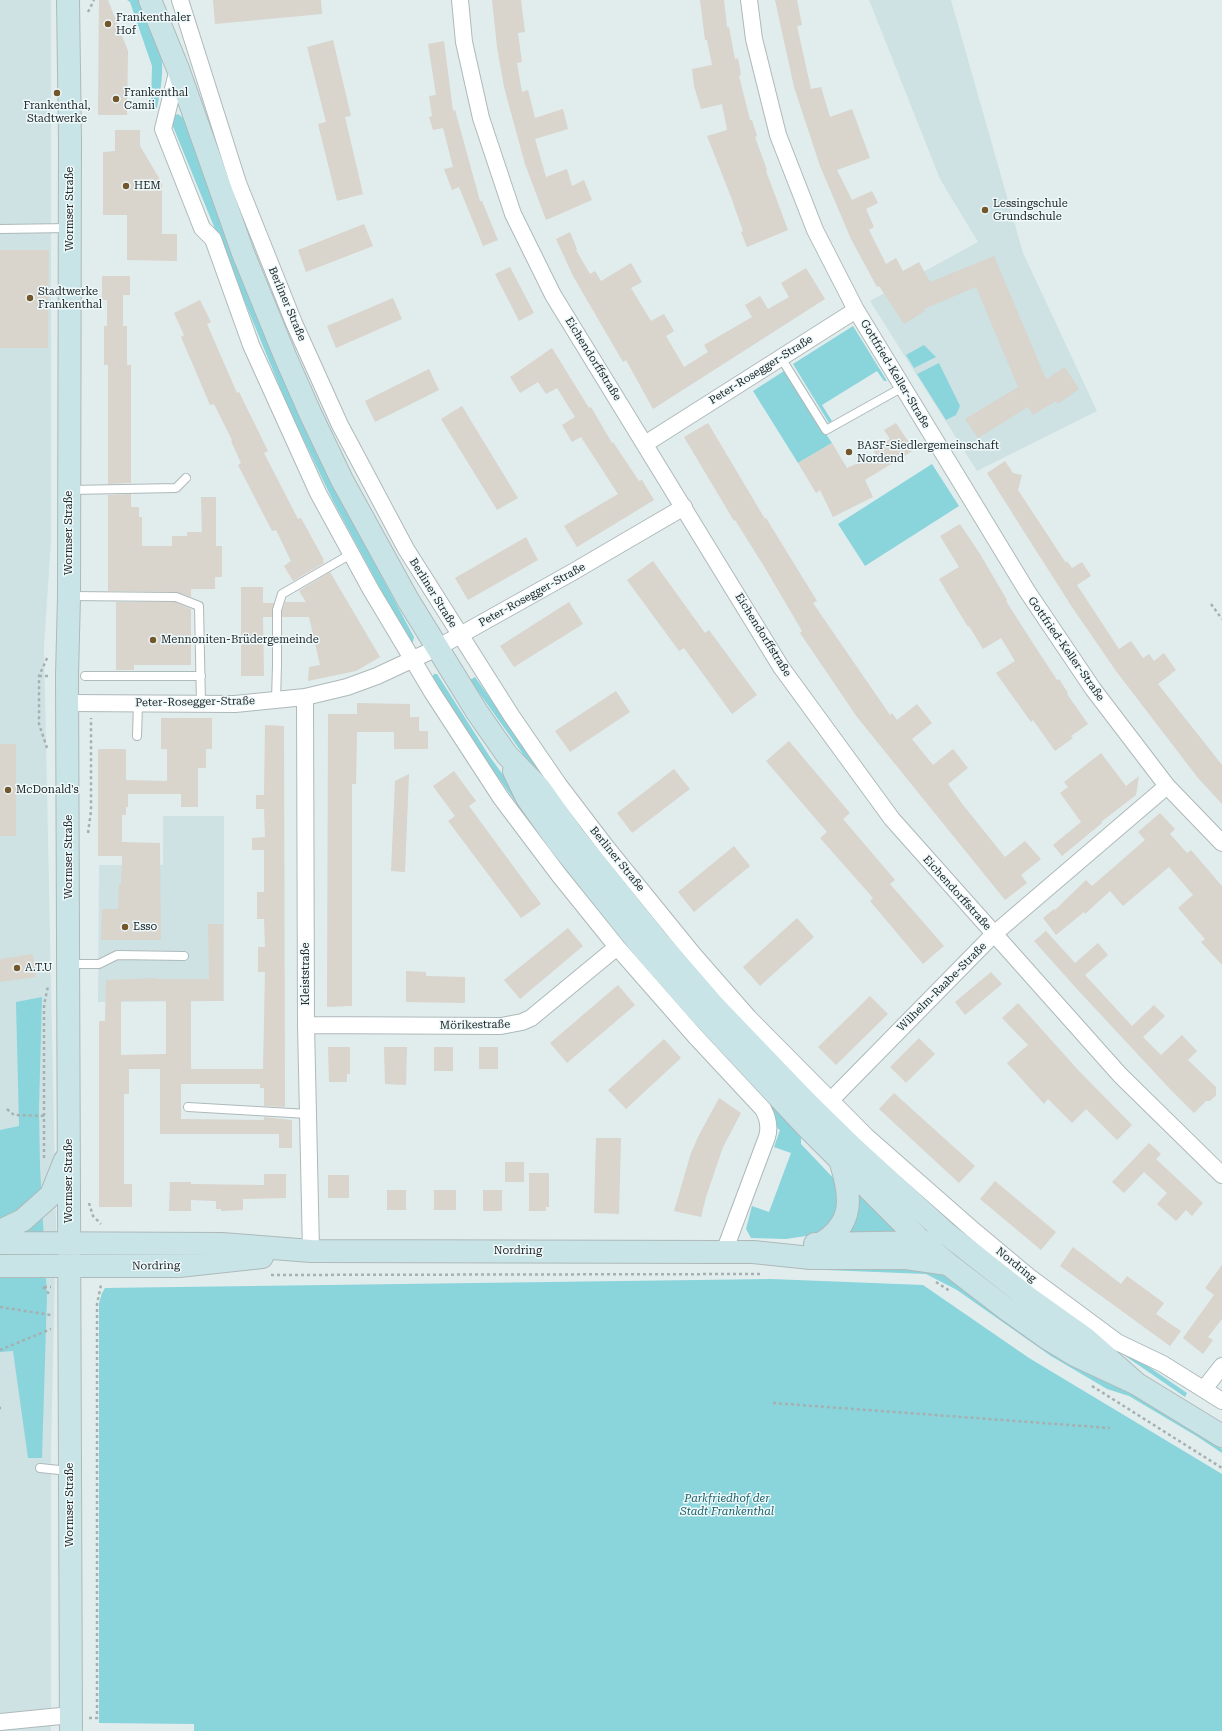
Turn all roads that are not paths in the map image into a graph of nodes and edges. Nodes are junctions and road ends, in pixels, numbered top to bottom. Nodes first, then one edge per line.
1 (68, 0) edge
2 (150, 0) edge
3 (163, 0) edge
4 (180, 0) edge
5 (460, 0) edge
6 (749, 0) edge
7 (178, 69) junction
8 (70, 228) junction
9 (0, 229) edge
10 (856, 310) junction
11 (781, 358) junction
12 (902, 387) junction
13 (645, 444) junction
14 (186, 478) dead end
15 (69, 490) junction
16 (684, 507) junction
17 (351, 554) junction
18 (69, 596) junction
19 (460, 636) junction
20 (437, 648) junction
21 (413, 661) junction
22 (85, 676) dead end
23 (201, 676) junction
24 (304, 697) junction
25 (276, 700) junction
26 (68, 703) junction
27 (138, 703) junction
28 (201, 704) junction
29 (137, 736) dead end
30 (507, 755) junction
31 (1167, 786) junction
32 (1222, 843) edge
33 (994, 934) junction
34 (617, 947) junction
35 (184, 956) dead end
36 (69, 964) junction
37 (306, 1025) junction
38 (831, 1100) junction
39 (806, 1102) joint
40 (188, 1107) dead end
41 (308, 1114) junction
42 (806, 1126) joint
43 (69, 1150) junction
44 (842, 1163) junction
45 (1222, 1175) edge
46 (0, 1231) edge
47 (922, 1242) junction
48 (0, 1243) edge
49 (69, 1244) junction
50 (820, 1244) junction
51 (965, 1249) junction
52 (311, 1251) junction
53 (724, 1252) junction
54 (753, 1252) junction
55 (948, 1264) junction
56 (0, 1266) edge
57 (69, 1266) junction
58 (1222, 1366) edge
59 (1137, 1384) junction
60 (1204, 1389) junction
61 (1222, 1401) edge
62 (1222, 1436) edge
63 (40, 1468) dead end
64 (70, 1471) junction
65 (75, 1721) edge
66 (0, 1722) edge

1 - 8 main road, Wormser Straße
2 - 7 main road, Berliner Straße
3 - 7 main road, Berliner Straße
4 - 19 street, Berliner Straße
5 - 13 street, Eichendorffstraße
6 - 10 street, Gottfried-Keller-Straße
7 - 17 street, Berliner Straße
7 - 20 main road, Berliner Straße
8 - 9 lane
8 - 15 main road, Wormser Straße
10 - 11 street, Peter-Rosegger-Straße
10 - 12 street, Gottfried-Keller-Straße
11 - 12 lane
11 - 13 street, Peter-Rosegger-Straße
12 - 31 street, Gottfried-Keller-Straße
13 - 16 street, Eichendorffstraße
14 - 15 lane
15 - 18 main road, Wormser Straße
16 - 19 street, Peter-Rosegger-Straße
16 - 33 street, Eichendorffstraße
17 - 21 street, Berliner Straße
17 - 25 lane
18 - 23 lane
18 - 26 main road, Wormser Straße
19 - 20 street, Peter-Rosegger-Straße
19 - 38 street, Berliner Straße
20 - 21 street, Peter-Rosegger-Straße
20 - 30 main road, Berliner Straße
21 - 24 street, Peter-Rosegger-Straße
21 - 34 street, Berliner Straße
22 - 23 lane
23 - 28 lane
24 - 25 street, Peter-Rosegger-Straße
24 - 37 street, Kleiststraße
25 - 28 street, Peter-Rosegger-Straße
26 - 27 street, Peter-Rosegger-Straße
26 - 36 main road, Wormser Straße
27 - 28 street, Peter-Rosegger-Straße
27 - 29 lane
30 - 39 main road, Berliner Straße
30 - 42 main road, Berliner Straße
31 - 32 street, Gottfried-Keller-Straße
31 - 33 street, Wilhelm-Raabe-Straße
33 - 38 street, Wilhelm-Raabe-Straße
33 - 45 street, Eichendorffstraße
34 - 37 street, Mörikestraße
34 - 53 street, Berliner Straße
35 - 36 lane
36 - 43 main road, Wormser Straße
37 - 41 street, Kleiststraße
38 - 60 street, Nordring
39 - 51 main road, Nordring
40 - 41 lane
41 - 52 street, Kleiststraße
42 - 44 main road, Nordring
43 - 46 main road
43 - 49 main road, Wormser Straße
44 - 47 main road, Nordring
44 - 50 main road
47 - 50 main road, Nordring
47 - 51 main road, Nordring
47 - 55 main road, Nordring
48 - 49 main road, Nordring
49 - 52 main road, Nordring
49 - 57 main road, Wormser Straße
50 - 54 main road, Nordring
51 - 59 main road, Nordring
52 - 53 main road, Nordring
52 - 57 main road, Nordring
53 - 54 main road, Nordring
54 - 55 main road, Nordring
55 - 59 main road, Nordring
56 - 57 main road, Nordring
57 - 64 main road, Wormser Straße
58 - 60 street
59 - 62 main road, Nordring
60 - 61 street, Nordring
63 - 64 lane
64 - 65 main road, Wormser Straße
65 - 66 street

